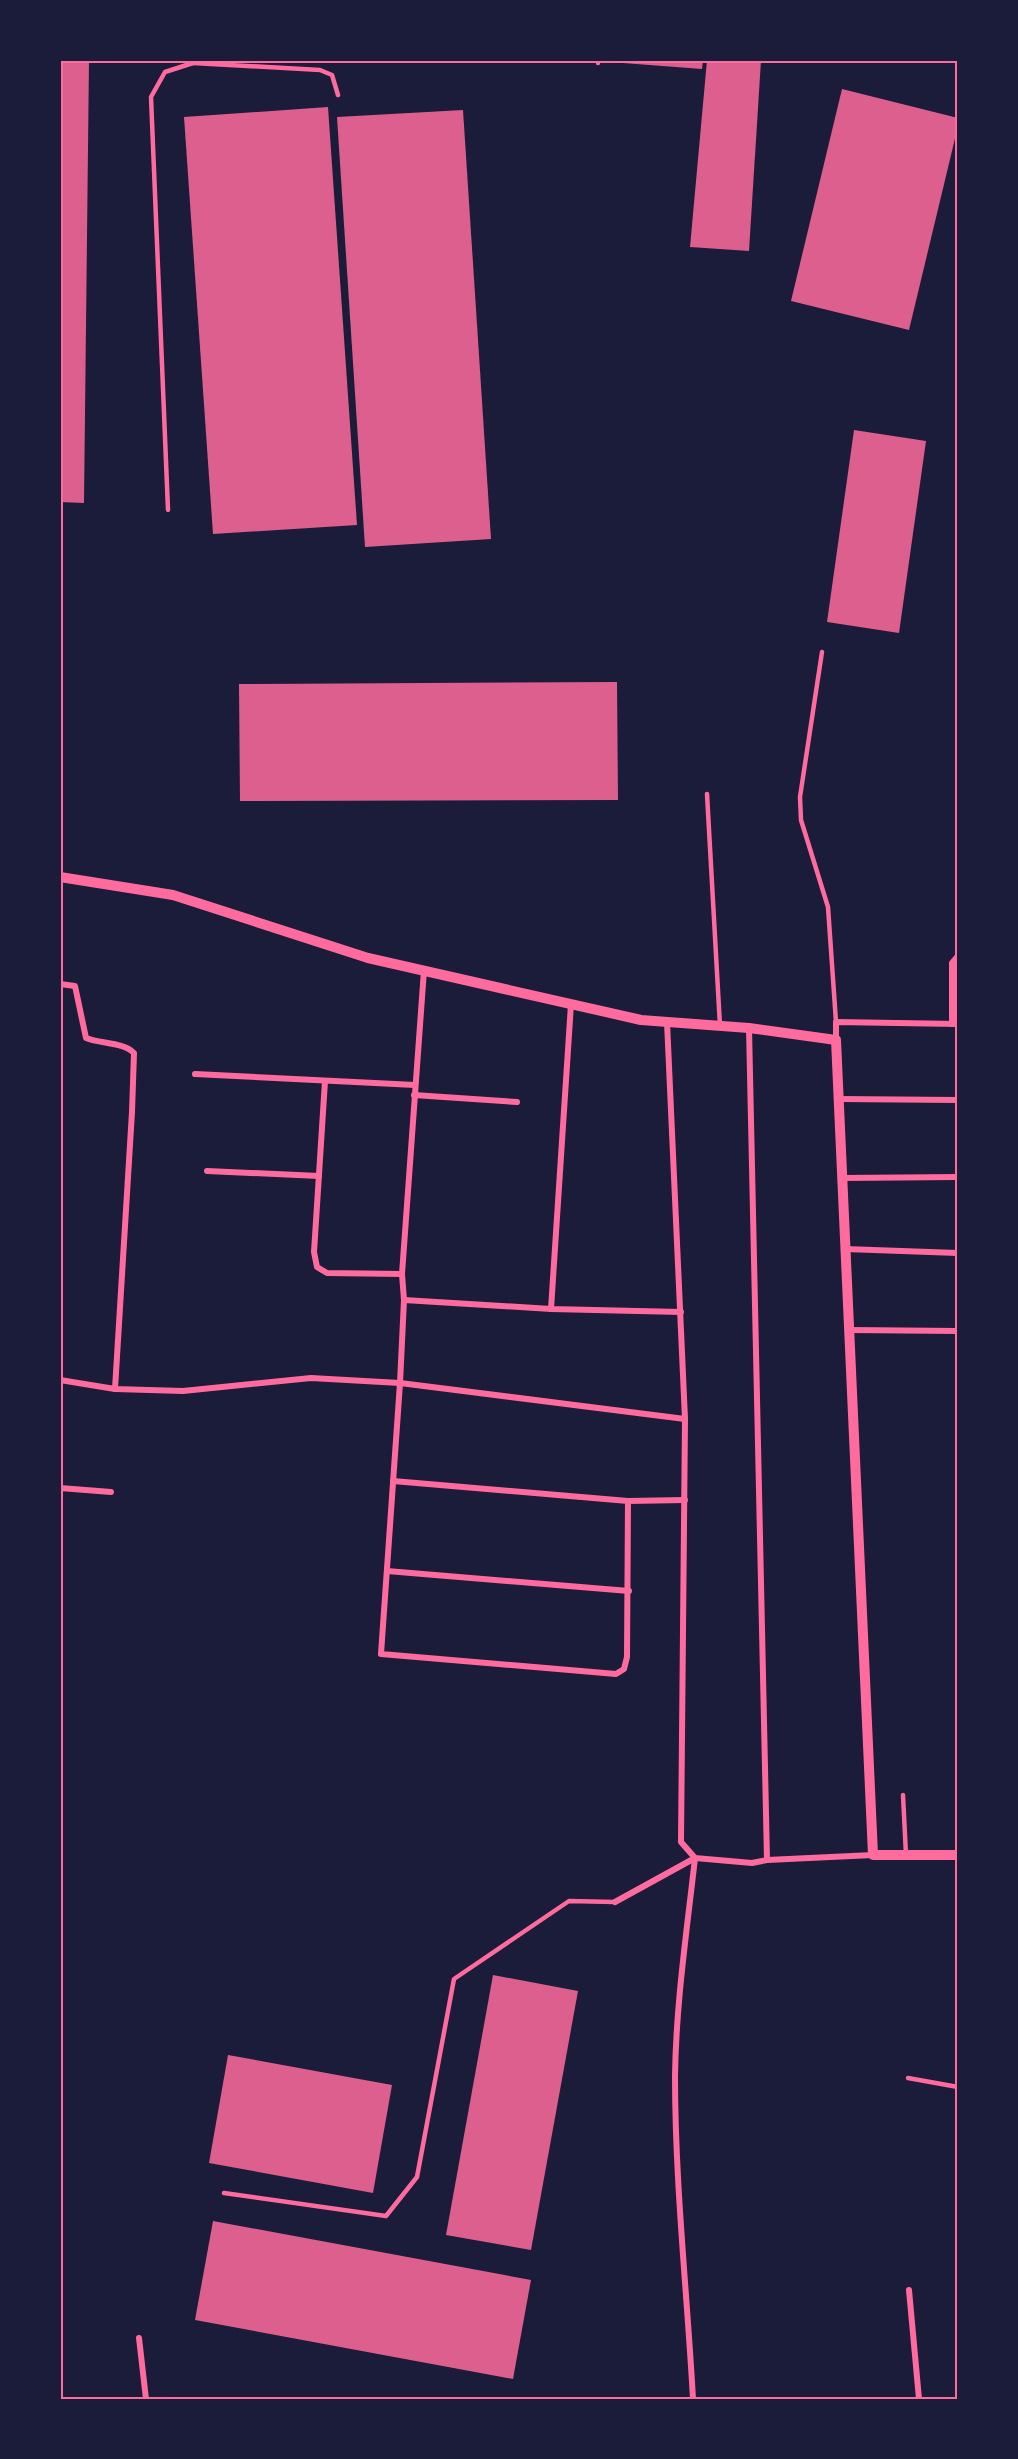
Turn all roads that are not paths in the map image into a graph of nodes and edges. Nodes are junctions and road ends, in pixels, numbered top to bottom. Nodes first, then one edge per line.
1 (193, 62) edge
2 (338, 95) dead end
3 (168, 510) dead end
4 (822, 652) dead end
5 (707, 794) dead end
6 (60, 878) edge
7 (958, 956) edge
8 (424, 970) junction
9 (60, 984) edge
10 (571, 1004) junction
11 (667, 1022) junction
12 (836, 1022) junction
13 (955, 1024) edge
14 (720, 1026) junction
15 (749, 1028) junction
16 (836, 1040) junction
17 (195, 1074) dead end
18 (325, 1081) junction
19 (415, 1085) junction
20 (414, 1095) junction
21 (838, 1099) junction
22 (958, 1100) edge
23 (518, 1102) dead end
24 (207, 1171) dead end
25 (319, 1176) junction
26 (842, 1178) junction
27 (958, 1178) edge
28 (845, 1249) junction
29 (958, 1253) edge
30 (402, 1274) junction
31 (404, 1300) junction
32 (551, 1310) junction
33 (681, 1312) junction
34 (849, 1330) junction
35 (958, 1331) edge
36 (60, 1380) edge
37 (400, 1383) junction
38 (114, 1389) junction
39 (685, 1419) junction
40 (393, 1481) junction
41 (60, 1488) edge
42 (111, 1492) dead end
43 (685, 1500) junction
44 (628, 1501) junction
45 (387, 1571) junction
46 (628, 1592) junction
47 (903, 1794) dead end
48 (873, 1854) junction
49 (906, 1855) junction
50 (958, 1855) edge
51 (695, 1858) junction
52 (767, 1860) junction
53 (615, 1902) joint
54 (908, 2078) dead end
55 (958, 2087) edge
56 (224, 2193) dead end
57 (909, 2290) dead end
58 (139, 2338) dead end
59 (146, 2399) edge
60 (693, 2399) edge
61 (919, 2399) edge

1 - 2 lane
1 - 3 lane
4 - 12 lane
5 - 14 lane
6 - 8 street
7 - 13 street
8 - 10 street
8 - 19 street
9 - 38 street
10 - 11 street
10 - 32 street
11 - 14 street
11 - 33 street
12 - 13 street
12 - 16 street
14 - 15 street
15 - 16 street
15 - 52 street
16 - 21 street
17 - 18 street
18 - 19 street
18 - 25 street
19 - 20 street
20 - 23 street
20 - 30 street
21 - 22 street
21 - 26 street
24 - 25 street
25 - 30 street
26 - 27 street
26 - 28 street
28 - 29 street
28 - 34 street
30 - 31 street
31 - 32 street
31 - 37 street
32 - 33 street
33 - 39 street
34 - 35 street
34 - 48 street
36 - 38 street
37 - 38 street
37 - 39 street
37 - 40 street
39 - 43 street
40 - 44 street
40 - 45 street
41 - 42 street
43 - 44 street
43 - 51 street
44 - 46 street
45 - 46 street
45 - 46 street
47 - 49 lane
48 - 49 street
48 - 52 street
49 - 50 street
51 - 52 street
51 - 53 street
51 - 60 street
53 - 56 lane
54 - 55 lane
57 - 61 street
58 - 59 street

